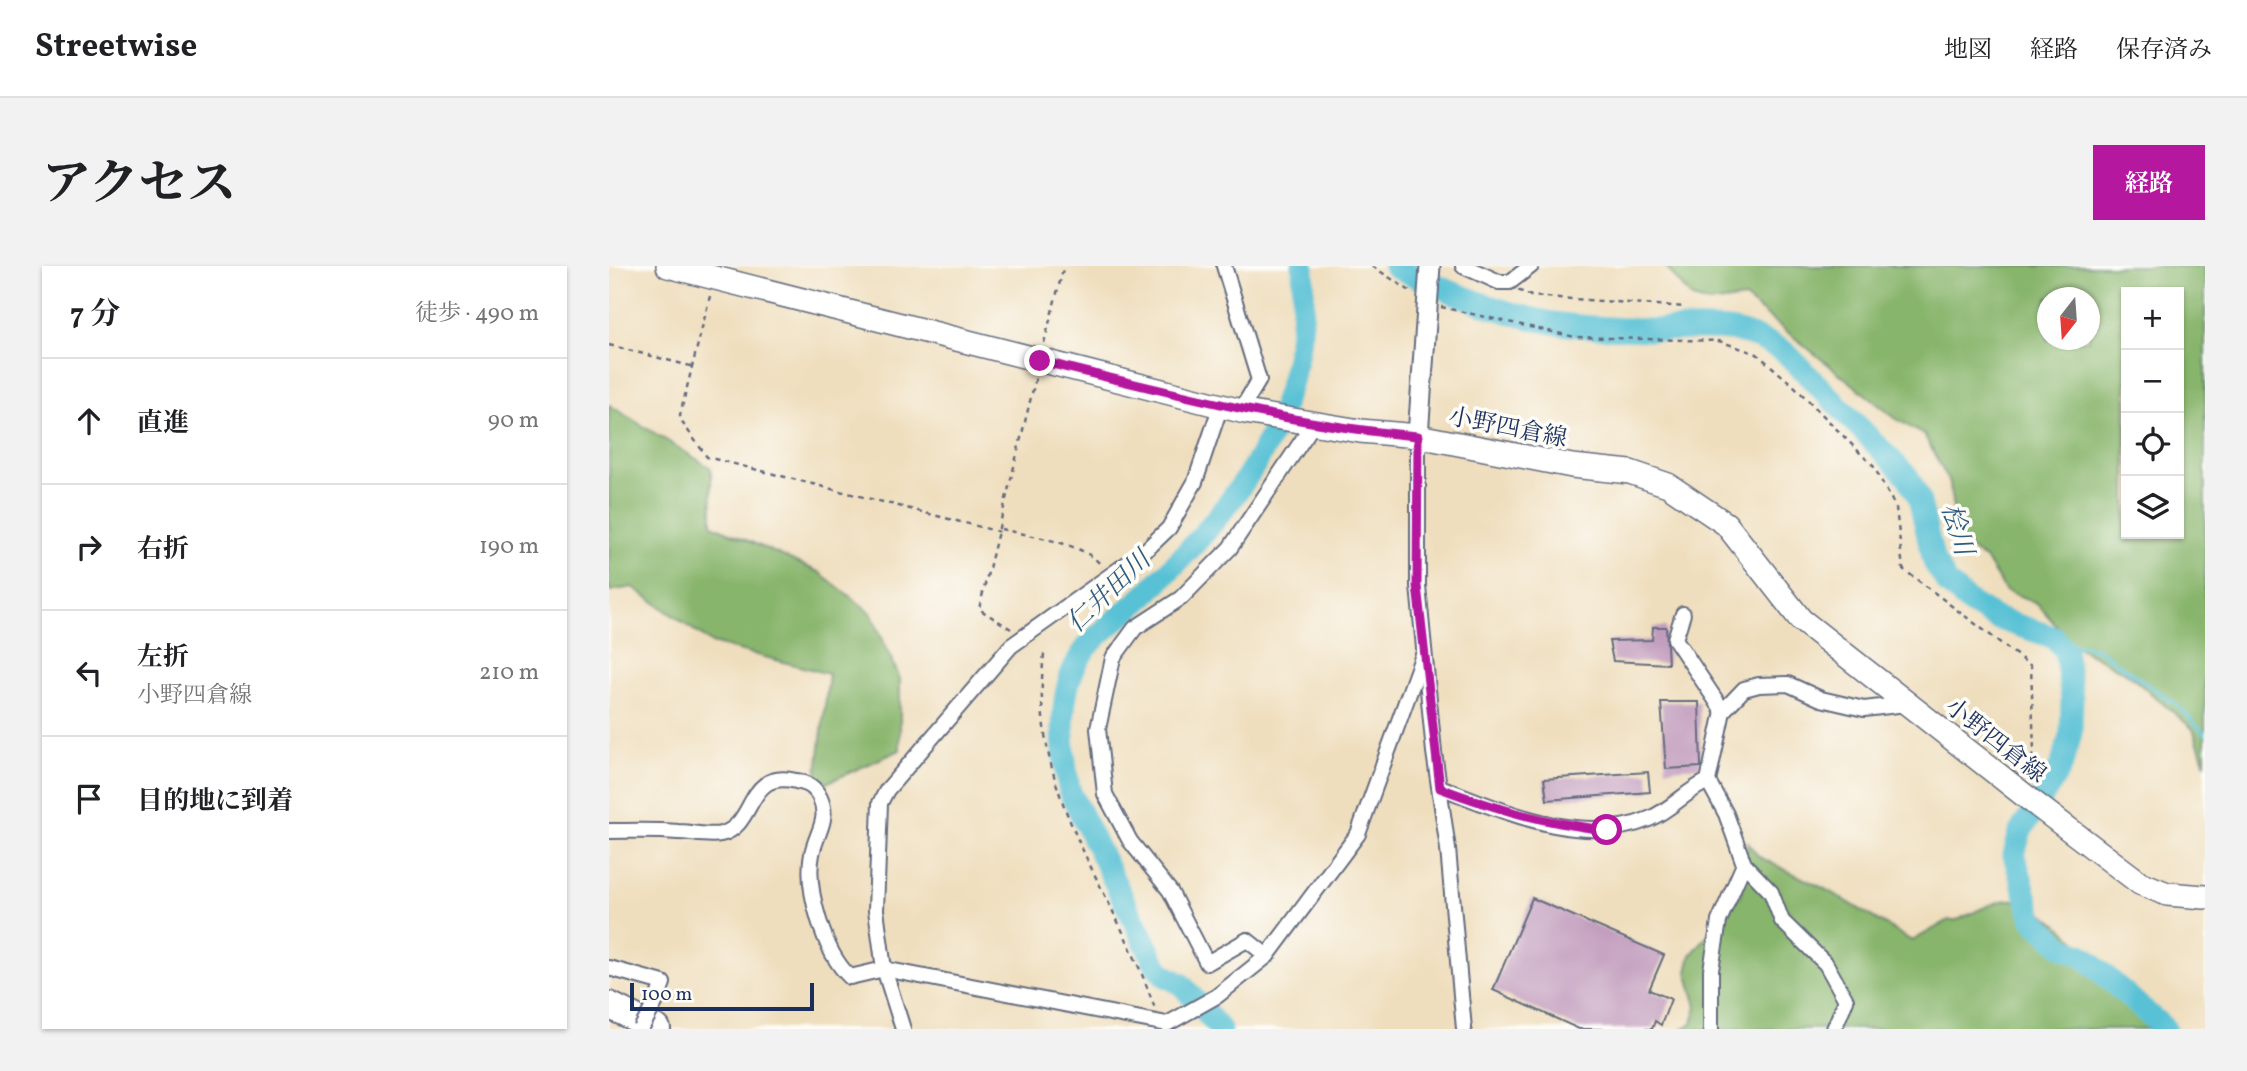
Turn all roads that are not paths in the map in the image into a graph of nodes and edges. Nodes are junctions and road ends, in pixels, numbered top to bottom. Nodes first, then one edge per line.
1 (668, 266) edge
2 (1224, 266) edge
3 (1430, 266) edge
4 (1463, 266) edge
5 (1531, 266) edge
6 (1236, 409) junction
7 (1314, 423) junction
8 (1418, 436) junction
9 (1683, 614) dead end
10 (1424, 652) junction
11 (1906, 704) junction
12 (1723, 711) junction
13 (1708, 781) junction
14 (1440, 788) junction
15 (609, 831) edge
16 (1744, 864) junction
17 (2205, 897) edge
18 (1267, 956) junction
19 (609, 968) edge
20 (884, 969) junction
21 (609, 1005) edge
22 (1164, 1026) edge
23 (641, 1029) edge
24 (657, 1029) edge
25 (903, 1029) edge
26 (1464, 1029) edge
27 (1711, 1029) edge
28 (1835, 1029) edge

1 - 6 main road, 小野四倉線
2 - 6 street
3 - 8 street
4 - 5 street
6 - 7 main road, 小野四倉線
6 - 20 street
7 - 8 main road, 小野四倉線
7 - 18 street
8 - 10 street
8 - 11 main road, 小野四倉線
9 - 12 street
10 - 14 street
10 - 18 street
11 - 12 street
11 - 17 main road, 小野四倉線
12 - 13 street
13 - 14 street
13 - 16 street
14 - 26 street
15 - 20 street
16 - 27 street
16 - 28 street
18 - 22 street
19 - 23 street, bridge
20 - 22 street
20 - 25 street
21 - 24 highway

